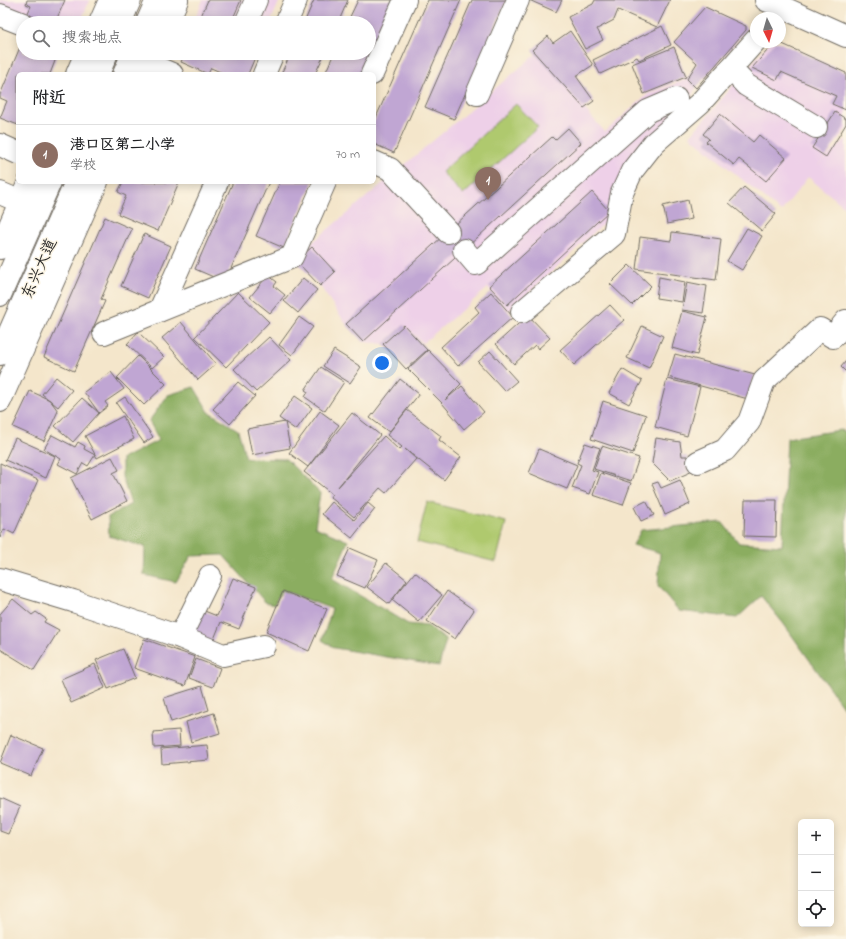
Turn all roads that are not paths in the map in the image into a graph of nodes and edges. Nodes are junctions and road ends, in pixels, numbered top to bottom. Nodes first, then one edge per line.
1 (110, 0) edge
2 (130, 0) edge
3 (157, 0) edge
4 (177, 0) edge
5 (256, 0) edge
6 (296, 0) edge
7 (405, 0) edge
8 (518, 0) edge
9 (775, 9) edge
10 (0, 15) edge
11 (103, 16) edge
12 (123, 16) edge
13 (150, 16) edge
14 (170, 16) edge
15 (249, 16) edge
16 (289, 16) edge
17 (16, 21) edge
18 (846, 36) edge
19 (750, 47) edge
20 (95, 60) edge
21 (270, 60) edge
22 (139, 62) edge
23 (731, 69) junction
24 (80, 72) edge
25 (166, 72) edge
26 (265, 72) edge
27 (373, 72) edge
28 (477, 94) dead end
29 (676, 99) dead end
30 (816, 126) dead end
31 (0, 145) edge
32 (16, 152) edge
33 (376, 163) edge
34 (29, 184) edge
35 (48, 184) edge
36 (75, 184) edge
37 (96, 184) edge
38 (215, 184) edge
39 (324, 184) edge
40 (0, 192) edge
41 (29, 205) junction
42 (448, 232) dead end
43 (0, 248) edge
44 (464, 250) dead end
45 (43, 280) junction
46 (0, 295) edge
47 (160, 310) junction
48 (522, 312) dead end
49 (846, 321) edge
50 (104, 333) dead end
51 (0, 354) edge
52 (0, 401) edge
53 (698, 462) dead end
54 (210, 576) dead end
55 (0, 579) edge
56 (180, 637) junction
57 (264, 646) dead end

1 - 11 street
2 - 12 street
3 - 13 street
4 - 14 street
5 - 15 street
6 - 16 street
7 - 27 street
8 - 28 street
9 - 18 street
10 - 17 street
19 - 23 street
20 - 24 street
21 - 26 street
22 - 25 street
23 - 30 street
23 - 48 street
29 - 44 street
31 - 32 street
33 - 42 street
34 - 41 street
35 - 41 street, 东兴大道
36 - 45 street, 东兴大道
37 - 45 street
38 - 47 street
39 - 47 street
40 - 41 street
41 - 43 street
41 - 46 street, 东兴大道
45 - 51 street, 东兴大道
45 - 52 street
47 - 50 street
49 - 53 street
54 - 56 street
55 - 56 street
56 - 57 street

